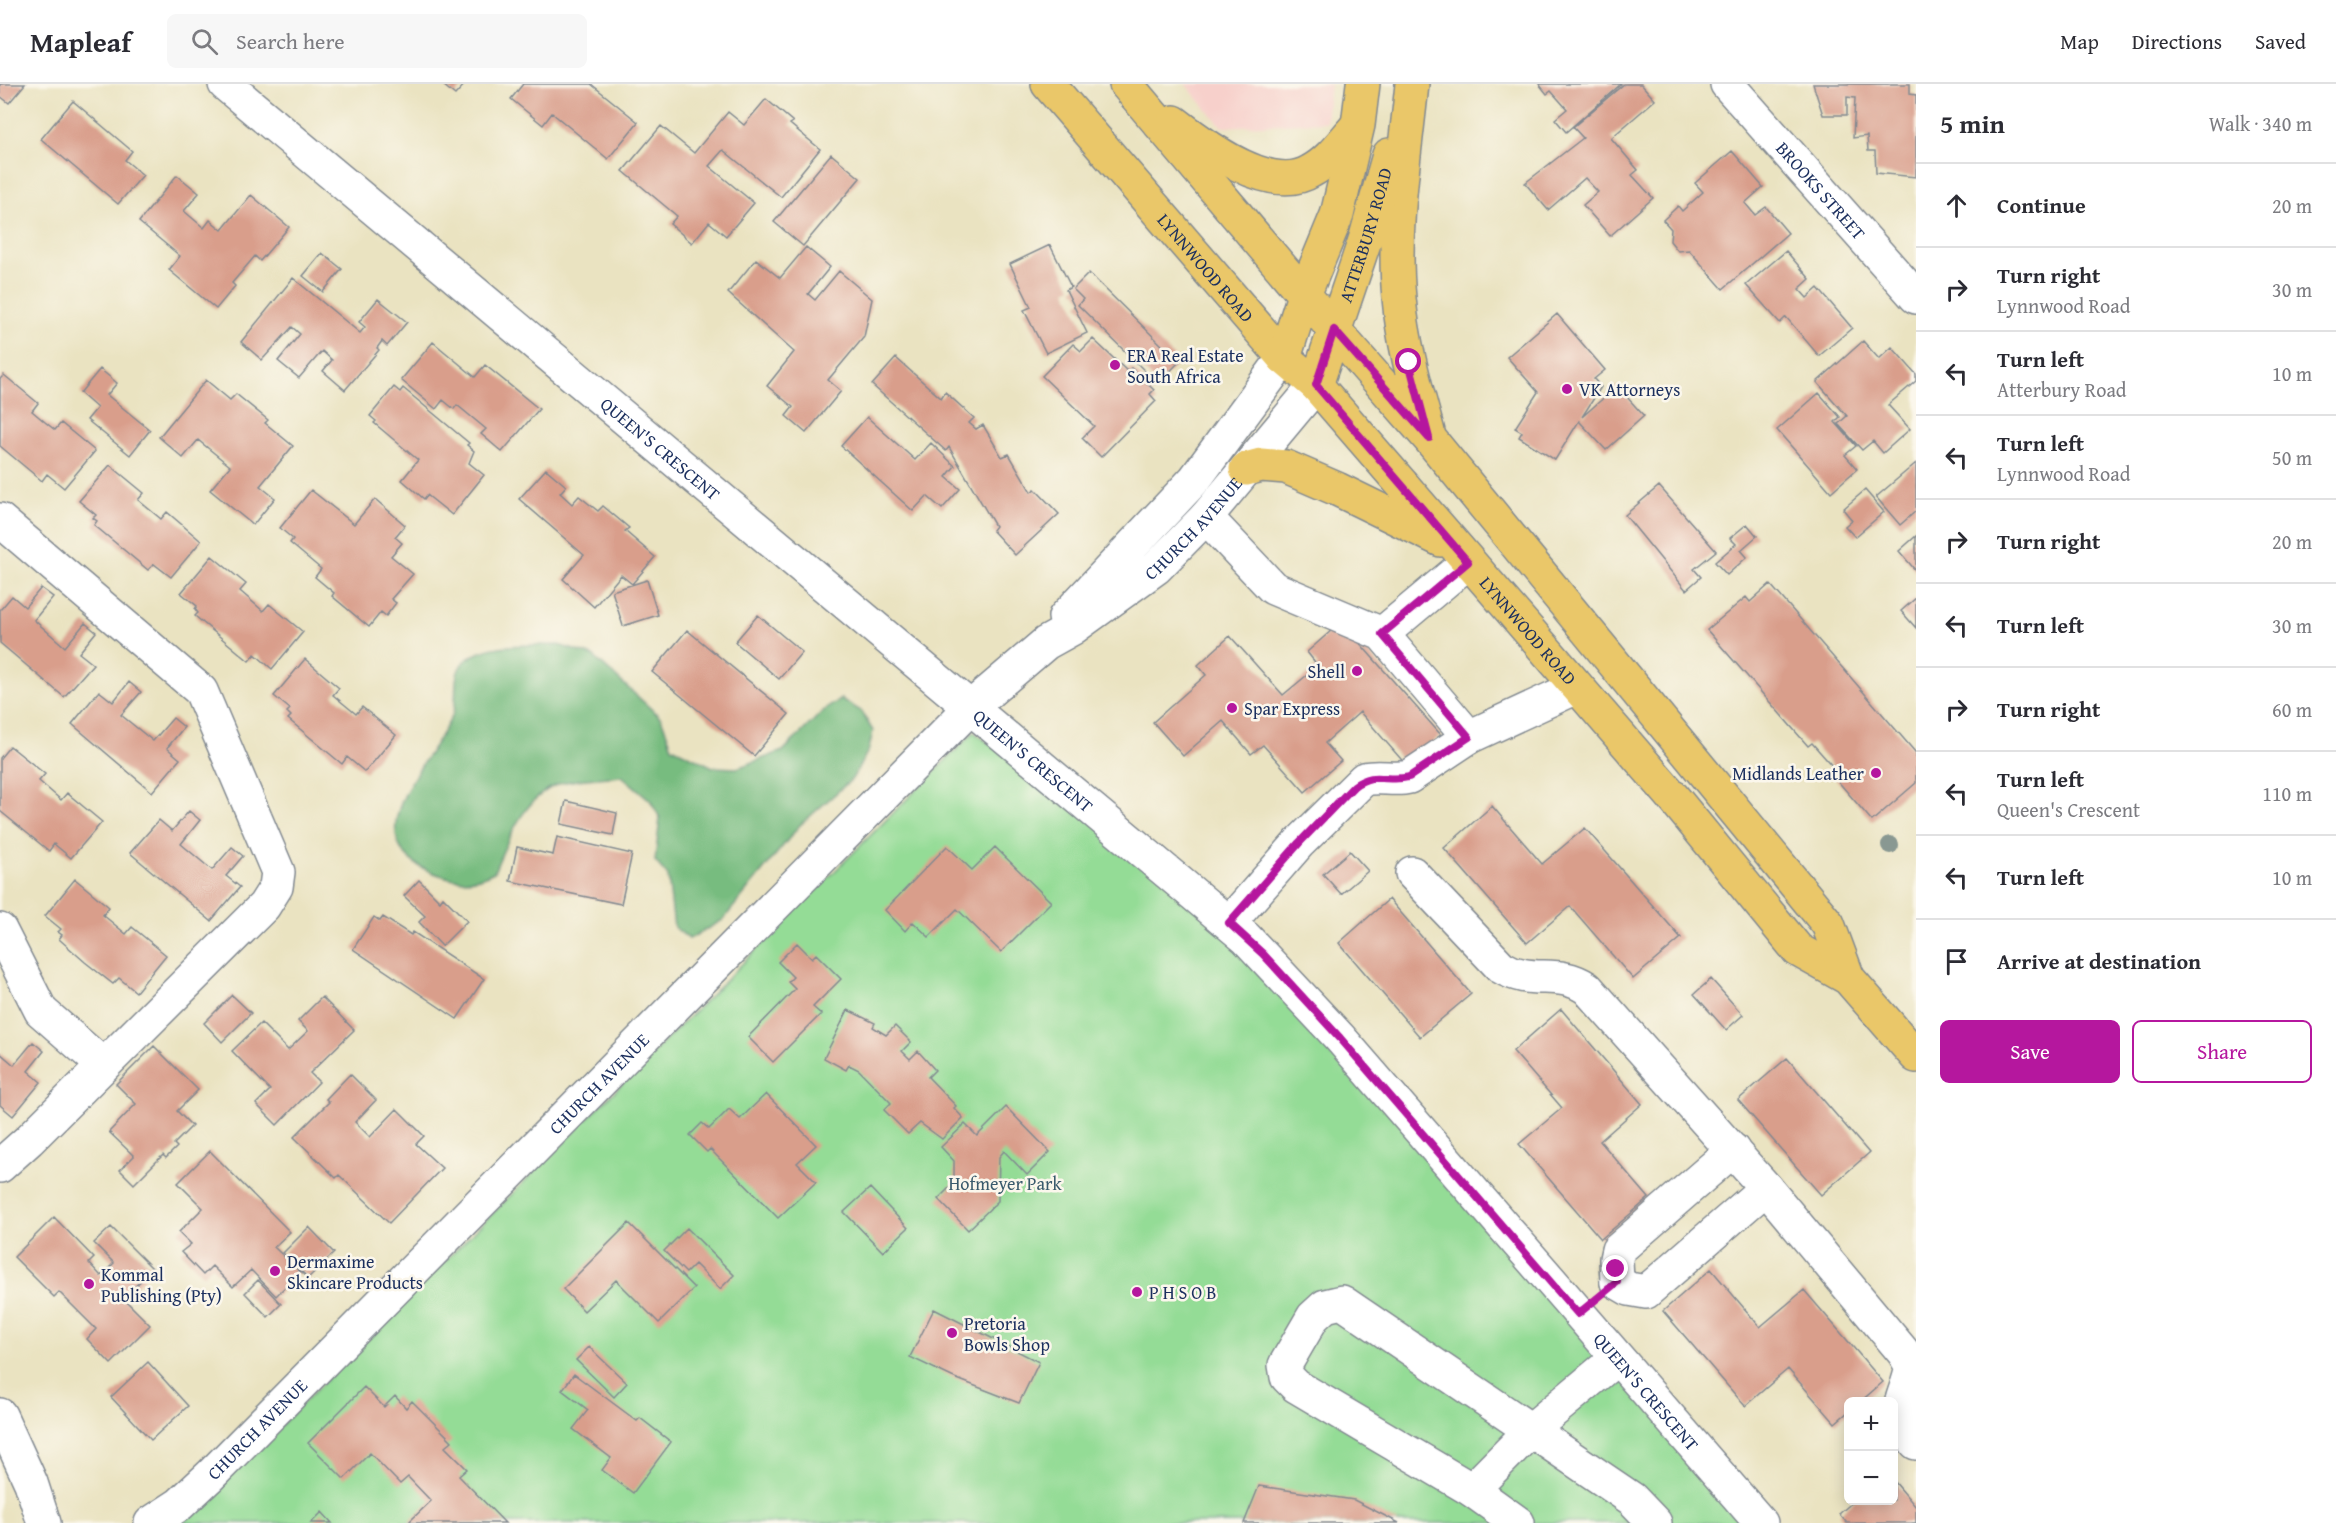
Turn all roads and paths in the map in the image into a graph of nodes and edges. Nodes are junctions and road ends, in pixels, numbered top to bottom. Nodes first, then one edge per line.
1 (225, 84) edge
2 (1048, 84) edge
3 (1127, 84) edge
4 (1363, 84) edge
5 (1411, 84) edge
6 (1727, 84) edge
7 (1358, 124) junction
8 (1304, 295) junction
9 (1916, 297) edge
10 (1334, 330) junction
11 (1284, 358) junction
12 (1316, 385) junction
13 (1429, 438) junction
14 (1246, 469) junction
15 (1206, 517) junction
16 (0, 520) edge
17 (1460, 554) junction
18 (1382, 634) junction
19 (1046, 643) junction
20 (1577, 687) junction
21 (971, 707) junction
22 (1469, 737) junction
23 (1412, 873) dead end
24 (1229, 923) junction
25 (0, 930) edge
26 (1848, 978) junction
27 (1916, 1056) edge
28 (103, 1065) junction
29 (1733, 1150) junction
30 (0, 1166) edge
31 (1766, 1188) junction
32 (1617, 1282) junction
33 (1578, 1314) junction
34 (1617, 1358) junction
35 (0, 1415) edge
36 (1532, 1429) junction
37 (1916, 1443) edge
38 (1472, 1490) junction
39 (44, 1523) edge
40 (151, 1523) edge
41 (1518, 1523) edge
42 (1655, 1523) edge
43 (1761, 1523) edge

1 - 21 street, QUEEN'S CRESCENT
2 - 11 main road, LYNNWOOD ROAD
3 - 7 main road
3 - 8 main road, LYNNWOOD ROAD
4 - 7 main road, ATTERBURY ROAD
5 - 10 main road, ATTERBURY ROAD
5 - 13 main road
6 - 9 street, BROOKS STREET
7 - 8 main road, ATTERBURY ROAD
8 - 10 main road, LYNNWOOD ROAD
8 - 11 main road, ATTERBURY ROAD
10 - 12 main road, ATTERBURY ROAD
10 - 13 main road, LYNNWOOD ROAD
11 - 12 main road, LYNNWOOD ROAD
11 - 19 street, CHURCH AVENUE
12 - 14 street, CHURCH AVENUE
12 - 17 main road, LYNNWOOD ROAD
13 - 26 main road, LYNNWOOD ROAD
14 - 15 street, CHURCH AVENUE
14 - 17 main road
15 - 18 street
15 - 19 street, CHURCH AVENUE
16 - 28 street
17 - 18 street
17 - 20 main road, LYNNWOOD ROAD
18 - 22 street
19 - 21 street, CHURCH AVENUE
20 - 22 street
20 - 26 main road, LYNNWOOD ROAD
21 - 24 street, QUEEN'S CRESCENT
21 - 40 street, CHURCH AVENUE
22 - 24 street
23 - 29 street
24 - 33 street, QUEEN'S CRESCENT
25 - 28 street
26 - 27 main road, LYNNWOOD ROAD
28 - 30 street
29 - 31 street
29 - 32 street
31 - 32 street
31 - 37 street
32 - 33 street
33 - 34 street, QUEEN'S CRESCENT
34 - 36 street
34 - 43 street, QUEEN'S CRESCENT
35 - 39 street
36 - 38 street
36 - 38 street
36 - 42 street
38 - 41 street

